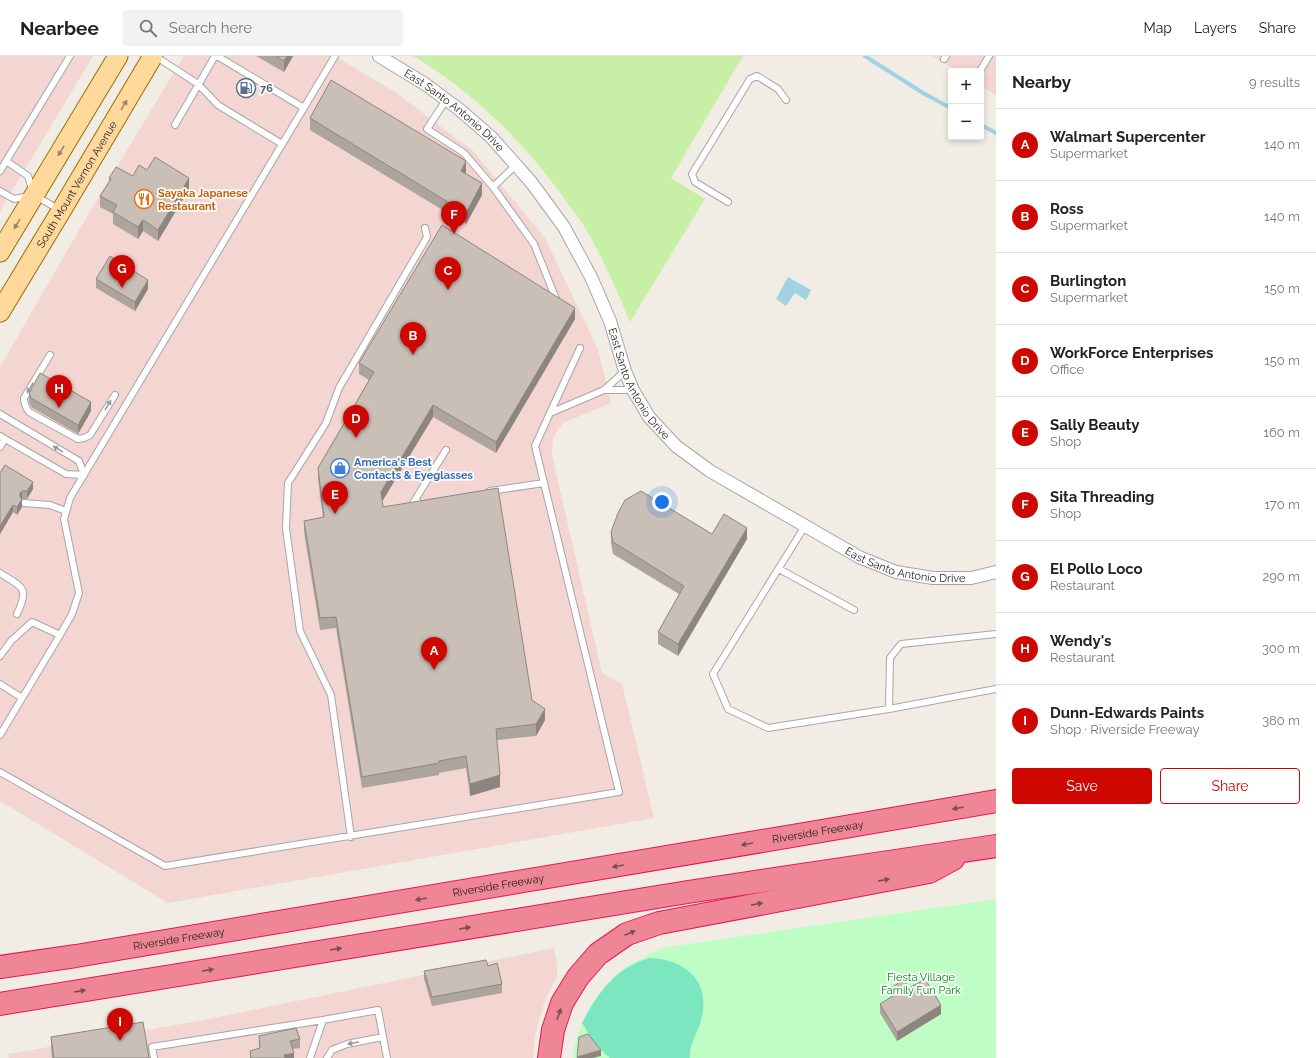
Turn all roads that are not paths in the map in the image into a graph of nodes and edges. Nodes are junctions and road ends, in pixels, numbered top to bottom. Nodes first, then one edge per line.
1 (70, 56) edge
2 (118, 56) edge
3 (154, 56) edge
4 (216, 56) edge
5 (335, 56) edge
6 (379, 56) edge
7 (989, 56) edge
8 (982, 68) edge
9 (198, 84) junction
10 (446, 100) junction
11 (786, 100) dead end
12 (304, 108) junction
13 (175, 124) dead end
14 (282, 144) junction
15 (6, 161) junction
16 (516, 165) junction
17 (0, 171) edge
18 (493, 187) junction
19 (0, 191) edge
20 (34, 195) junction
21 (728, 202) dead end
22 (61, 211) junction
23 (425, 228) dead end
24 (0, 252) edge
25 (556, 299) edge
26 (0, 312) edge
27 (580, 348) dead end
28 (50, 355) dead end
29 (625, 371) junction
30 (604, 390) junction
31 (633, 390) junction
32 (115, 395) dead end
33 (550, 413) junction
34 (0, 414) edge
35 (3, 437) edge
36 (0, 447) edge
37 (446, 450) dead end
38 (84, 475) junction
39 (544, 483) junction
40 (482, 492) edge
41 (428, 501) edge
42 (24, 503) dead end
43 (66, 511) junction
44 (805, 526) junction
45 (779, 569) junction
46 (996, 572) edge
47 (0, 574) edge
48 (854, 610) dead end
49 (18, 614) dead end
50 (996, 634) edge
51 (60, 635) junction
52 (0, 656) edge
53 (0, 684) edge
54 (996, 689) edge
55 (22, 698) junction
56 (888, 709) junction
57 (0, 735) edge
58 (0, 772) edge
59 (996, 801) edge
60 (351, 837) junction
61 (996, 846) edge
62 (966, 851) junction
63 (0, 954) edge
64 (76, 956) junction
65 (0, 967) edge
66 (48, 996) junction
67 (0, 1004) edge
68 (0, 1009) edge
69 (323, 1020) junction
70 (383, 1037) junction
71 (154, 1058) edge
72 (310, 1058) edge
73 (327, 1058) edge
74 (387, 1058) edge
75 (549, 1058) edge

1 - 15 lane
2 -> 20 main road
3 - 9 lane
22 -> 3 main road, South Mount Vernon Avenue
4 - 9 lane
4 - 12 lane
5 - 12 lane
6 - 10 street, East Santo Antonio Drive
7 - 8 lane
9 - 13 lane
9 - 14 lane
10 - 16 street, East Santo Antonio Drive
10 - 18 lane
11 - 21 lane
12 - 14 lane
14 - 38 lane
15 - 17 lane
15 - 20 lane
16 - 18 lane
16 - 29 street, East Santo Antonio Drive
18 - 25 lane
19 - 20 lane
20 - 22 lane
20 -> 24 main road
22 - 26 main road, South Mount Vernon Avenue
23 - 60 lane
27 - 33 lane
28 -> 32 lane
29 - 30 lane
29 - 31 street, East Santo Antonio Drive
30 - 31 lane
30 - 33 lane
31 - 44 street, East Santo Antonio Drive
33 - 39 lane
38 -> 34 lane
35 - 36 lane
35 - 38 lane
37 - 41 lane
38 - 43 lane
39 - 40 lane
39 - 60 lane
42 - 43 lane
43 - 51 lane
44 - 45 lane
44 - 46 street, East Santo Antonio Drive
45 - 48 lane
45 - 56 lane
47 - 49 lane
50 - 56 lane
51 - 52 lane
51 - 55 lane
53 - 55 lane
54 - 56 lane
55 - 57 lane
58 - 60 lane
59 -> 64 highway, Riverside Freeway
61 - 62 highway
66 -> 62 highway
75 -> 62 highway
63 - 64 highway
64 - 65 highway, Riverside Freeway
66 - 67 highway
66 - 68 highway
69 - 70 lane
69 - 71 lane
69 - 72 lane
70 -> 73 lane
70 - 74 lane

